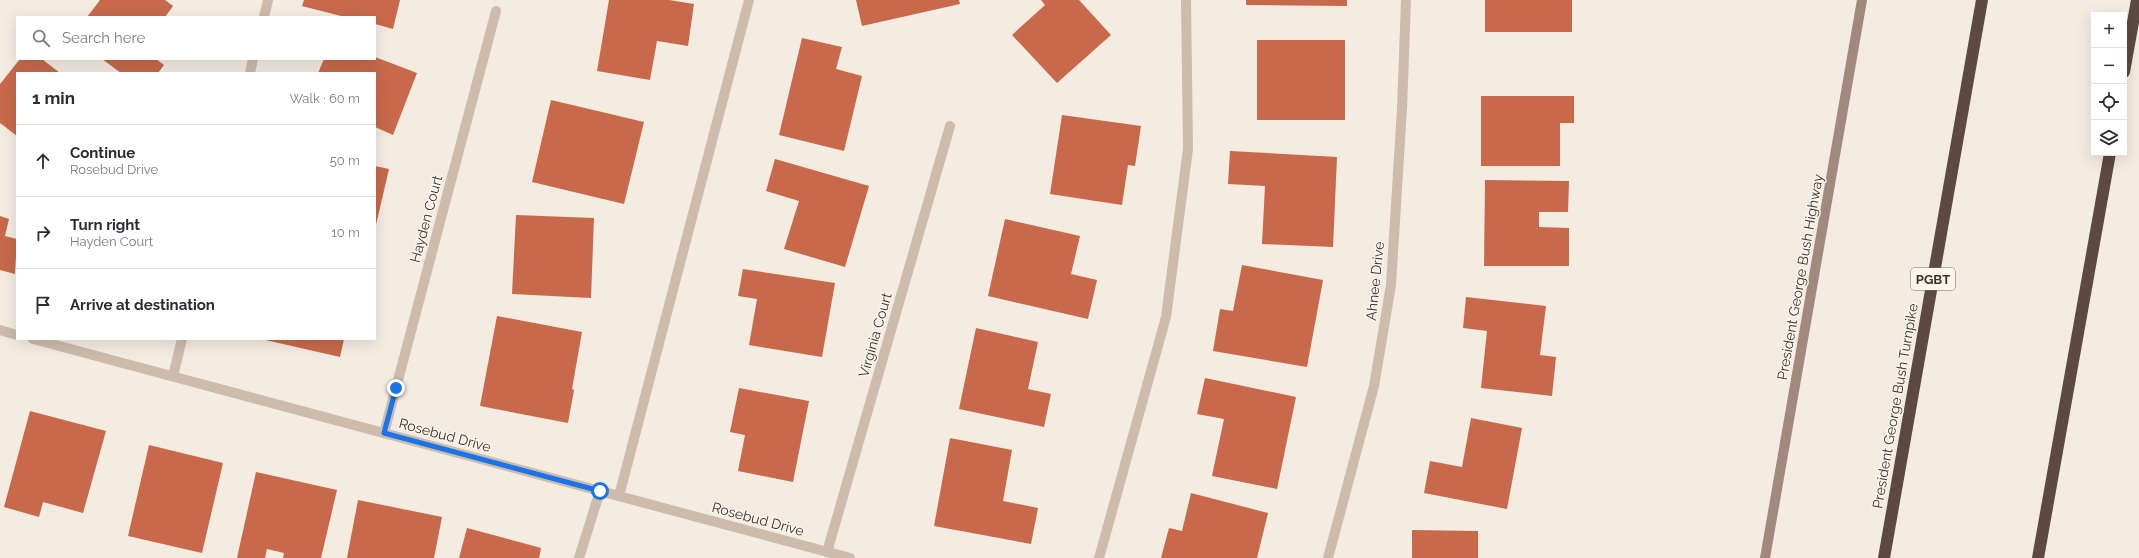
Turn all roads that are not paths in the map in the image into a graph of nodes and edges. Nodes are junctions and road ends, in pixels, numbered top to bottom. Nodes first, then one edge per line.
1 (268, 0) edge
2 (749, 0) edge
3 (1186, 0) edge
4 (1406, 0) edge
5 (1862, 0) edge
6 (1982, 0) edge
7 (2137, 0) edge
8 (496, 12) dead end
9 (264, 16) edge
10 (2127, 55) edge
11 (253, 60) edge
12 (250, 72) edge
13 (950, 126) dead end
14 (2109, 156) edge
15 (0, 330) edge
16 (16, 335) edge
17 (37, 340) edge
18 (182, 340) edge
19 (173, 376) junction
20 (384, 433) junction
21 (600, 491) junction
22 (619, 496) junction
23 (827, 552) junction
24 (579, 558) edge
25 (850, 558) edge
26 (1099, 558) edge
27 (1328, 558) edge
28 (1765, 558) edge
29 (1884, 558) edge
30 (2038, 558) edge

1 - 9 street
2 - 22 street
3 - 26 street
4 - 27 street, Ahnee Drive
5 - 28 main road, President George Bush Highway
6 - 29 highway, President George Bush Turnpike / PGBT
7 - 10 highway
8 - 20 street, Hayden Court
11 - 12 street
13 - 23 street, Virginia Court
14 - 30 highway
15 - 16 street
17 - 19 street, Rosebud Drive
18 - 19 street
19 - 20 street, Rosebud Drive
20 - 21 street, Rosebud Drive
21 - 22 street, Rosebud Drive
21 - 24 street
22 - 23 street, Rosebud Drive
23 - 25 street, Rosebud Drive

